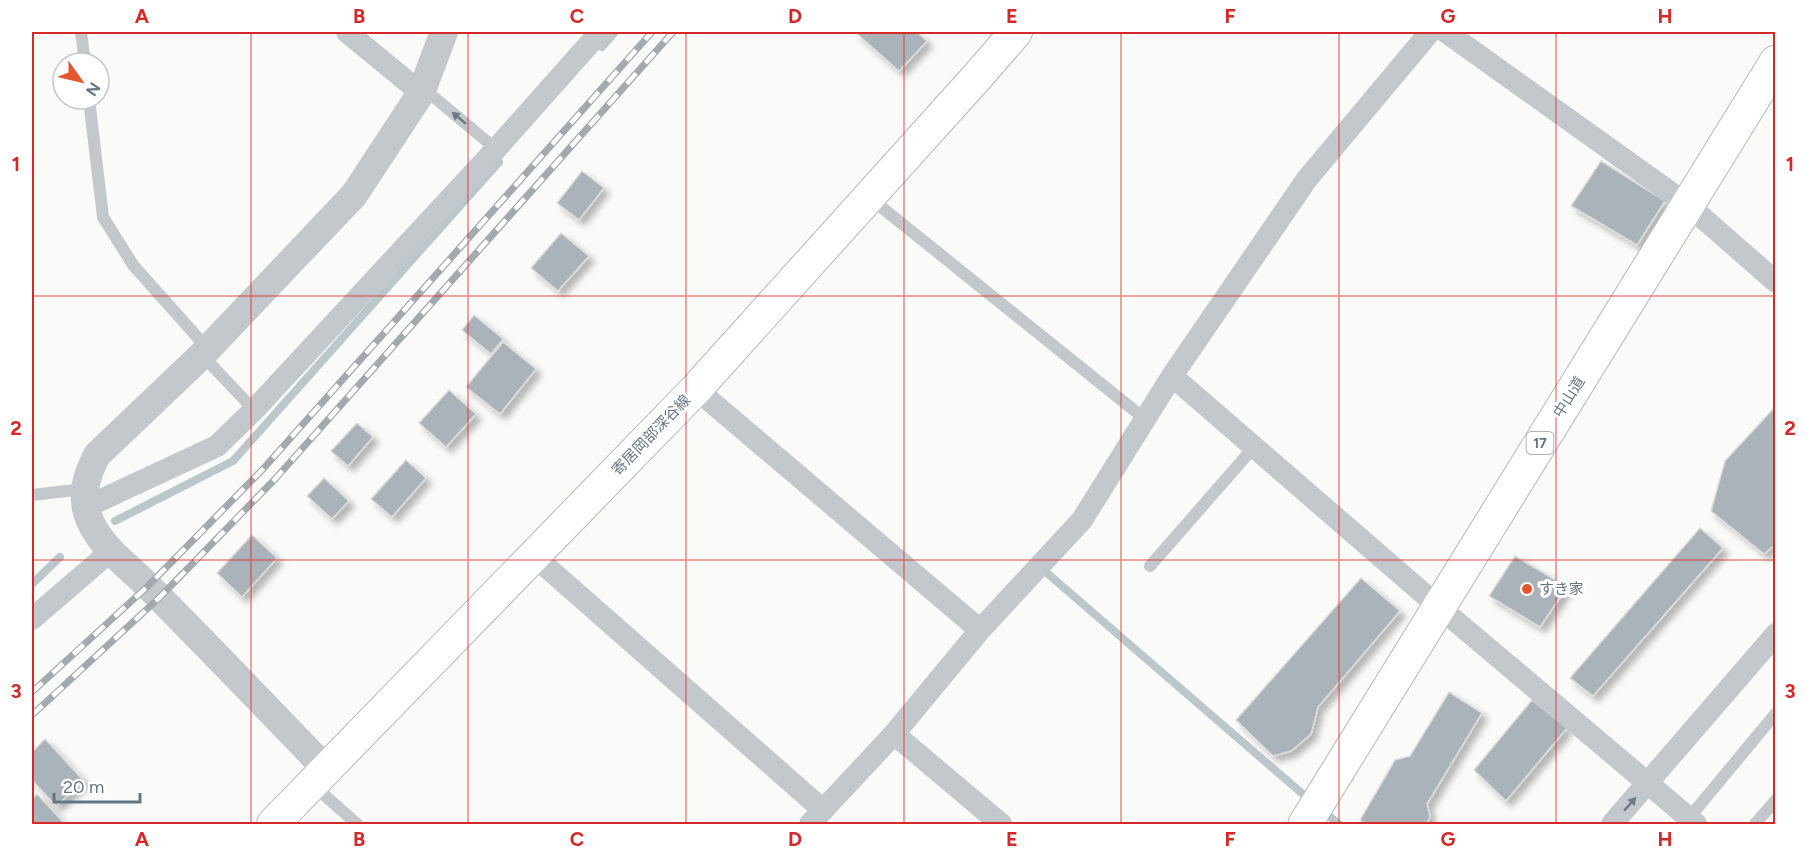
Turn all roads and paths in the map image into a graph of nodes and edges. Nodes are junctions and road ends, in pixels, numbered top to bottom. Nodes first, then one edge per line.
1 (81, 32) edge
2 (347, 32) edge
3 (444, 32) edge
4 (600, 32) edge
5 (1016, 32) edge
6 (1430, 32) edge
7 (1446, 32) edge
8 (83, 51) edge
9 (1776, 62) edge
10 (422, 90) junction
11 (90, 111) edge
12 (496, 149) junction
13 (869, 197) junction
14 (1688, 205) junction
15 (1776, 282) edge
16 (205, 351) junction
17 (1172, 376) junction
18 (696, 389) junction
19 (254, 410) junction
20 (1145, 419) junction
21 (1254, 447) junction
22 (32, 495) edge
23 (85, 498) junction
24 (111, 551) junction
25 (534, 556) junction
26 (1150, 566) dead end
27 (1439, 607) junction
28 (32, 619) edge
29 (980, 630) junction
30 (1776, 634) edge
31 (1776, 713) edge
32 (894, 734) junction
33 (319, 777) junction
34 (1648, 783) junction
35 (1776, 800) edge
36 (817, 817) edge
37 (1693, 821) edge
38 (273, 825) edge
39 (357, 825) edge
40 (1001, 825) edge
41 (1305, 825) edge
42 (1612, 825) edge
43 (1755, 825) edge

1 - 8 lane
2 - 10 street
3 - 10 street
4 - 12 street
5 - 13 main road, 寄居岡部深谷線
6 - 17 street
7 - 14 street
9 - 14 highway, 中山道 / 17
12 -> 10 lane
10 - 16 street
11 - 16 lane
12 - 19 street
13 - 18 main road, 寄居岡部深谷線
13 - 20 lane
14 - 15 street
14 - 27 highway, 中山道 / 17
16 - 19 lane
16 - 23 street
17 - 20 street
17 - 21 street
18 - 25 main road, 寄居岡部深谷線
18 - 29 street
19 - 23 street
20 - 29 street
21 - 26 lane
21 - 27 street
22 - 23 lane
23 - 24 street
24 - 28 street
24 - 33 street
25 - 33 main road, 寄居岡部深谷線
25 - 36 street
27 - 34 street
27 - 41 highway, 中山道 / 17
29 - 32 street
30 - 34 street
31 - 37 lane
32 - 36 street
32 - 40 street
33 - 38 main road, 寄居岡部深谷線
33 - 39 lane
34 - 37 street
42 -> 34 street
35 - 43 lane

